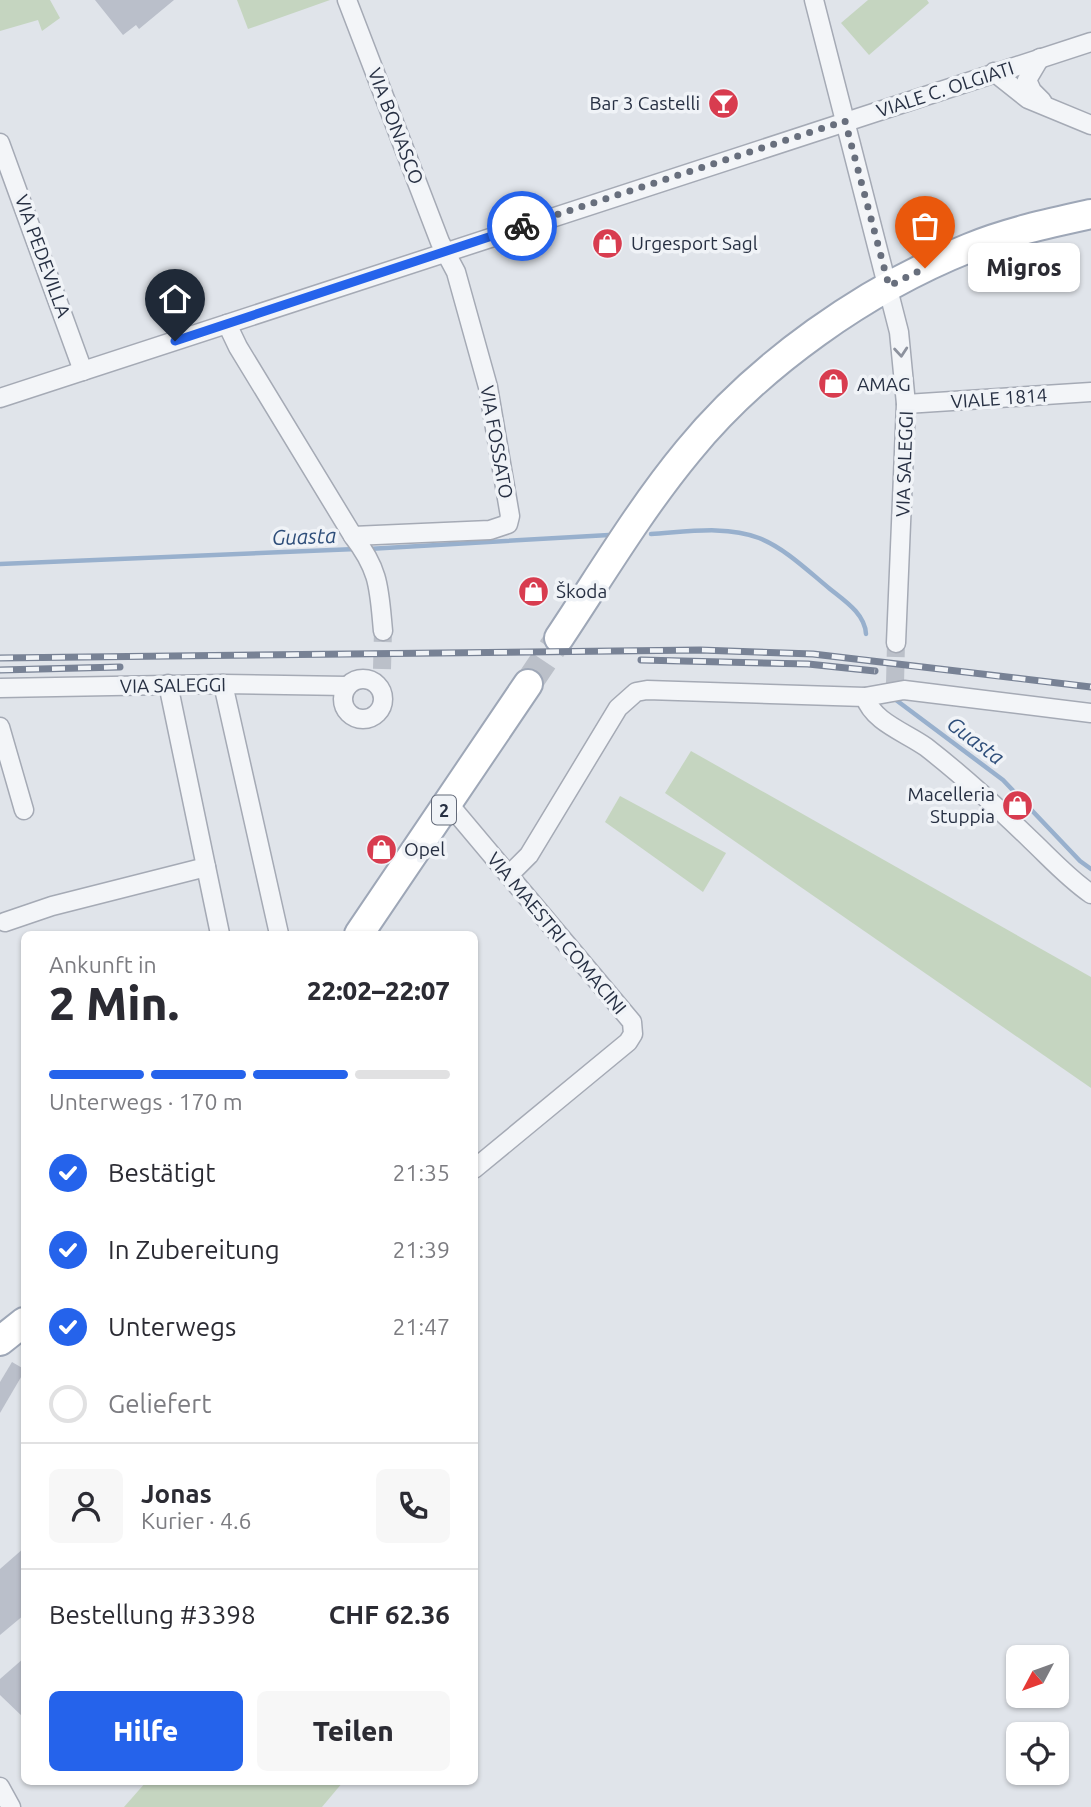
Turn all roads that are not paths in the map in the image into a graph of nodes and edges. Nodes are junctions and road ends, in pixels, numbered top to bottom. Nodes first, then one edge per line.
1 (347, 0) edge
2 (814, 0) edge
3 (1091, 42) edge
4 (1040, 58) junction
5 (994, 72) junction
6 (1050, 108) junction
7 (845, 121) junction
8 (1091, 125) edge
9 (0, 143) edge
10 (1091, 214) edge
11 (446, 252) junction
12 (889, 286) junction
13 (227, 324) junction
14 (83, 371) junction
15 (1091, 392) edge
16 (0, 398) edge
17 (906, 404) junction
18 (355, 540) junction
19 (383, 631) tunnel mouth
20 (559, 638) tunnel mouth
21 (896, 643) tunnel mouth
22 (168, 684) junction
23 (223, 684) junction
24 (528, 684) tunnel mouth
25 (347, 686) junction
26 (0, 688) edge
27 (865, 697) junction
28 (1091, 713) edge
29 (0, 727) edge
30 (448, 803) junction
31 (24, 810) dead end
32 (206, 867) junction
33 (509, 875) junction
34 (1091, 894) edge
35 (5, 922) dead end
36 (219, 931) edge
37 (278, 931) edge
38 (361, 931) edge
39 (478, 1165) edge
40 (21, 1324) edge
41 (0, 1341) edge
42 (0, 1787) edge
43 (11, 1807) edge

1 - 11 street, VIA BONASCO
2 - 7 street, VIA SALEGGI
3 - 4 street, VIALE C. OLGIATI
4 - 5 street, VIALE C. OLGIATI
4 - 6 street
5 - 6 street
5 - 7 street, VIALE C. OLGIATI
6 - 8 street
7 - 11 street, VIALE C. OLGIATI
7 - 12 street, VIA SALEGGI
9 - 14 street, VIA PEDEVILLA
10 - 12 main road
11 - 13 street, VIALE C. OLGIATI
11 - 18 street, VIA FOSSATO
12 -> 17 street, VIA SALEGGI
12 - 20 main road
13 - 14 street, VIALE C. OLGIATI
13 - 18 street
14 - 16 street, VIALE C. OLGIATI
15 - 17 street, VIALE 1814
17 - 21 street, VIA SALEGGI
18 - 19 street
22 - 23 street, VIA SALEGGI
22 - 26 street, VIA SALEGGI
22 - 32 street
23 - 25 street, VIA SALEGGI
23 - 37 street
24 - 30 main road, 2
25 - 25 street, VIA SALEGGI
27 - 28 street
27 - 33 street
27 - 34 street
29 - 31 street
30 - 33 street, VIA MAESTRI COMACINI
30 - 38 main road, 2
32 - 35 street
32 - 36 street
33 - 39 street, VIA MAESTRI COMACINI
40 - 41 main road
42 - 43 street

